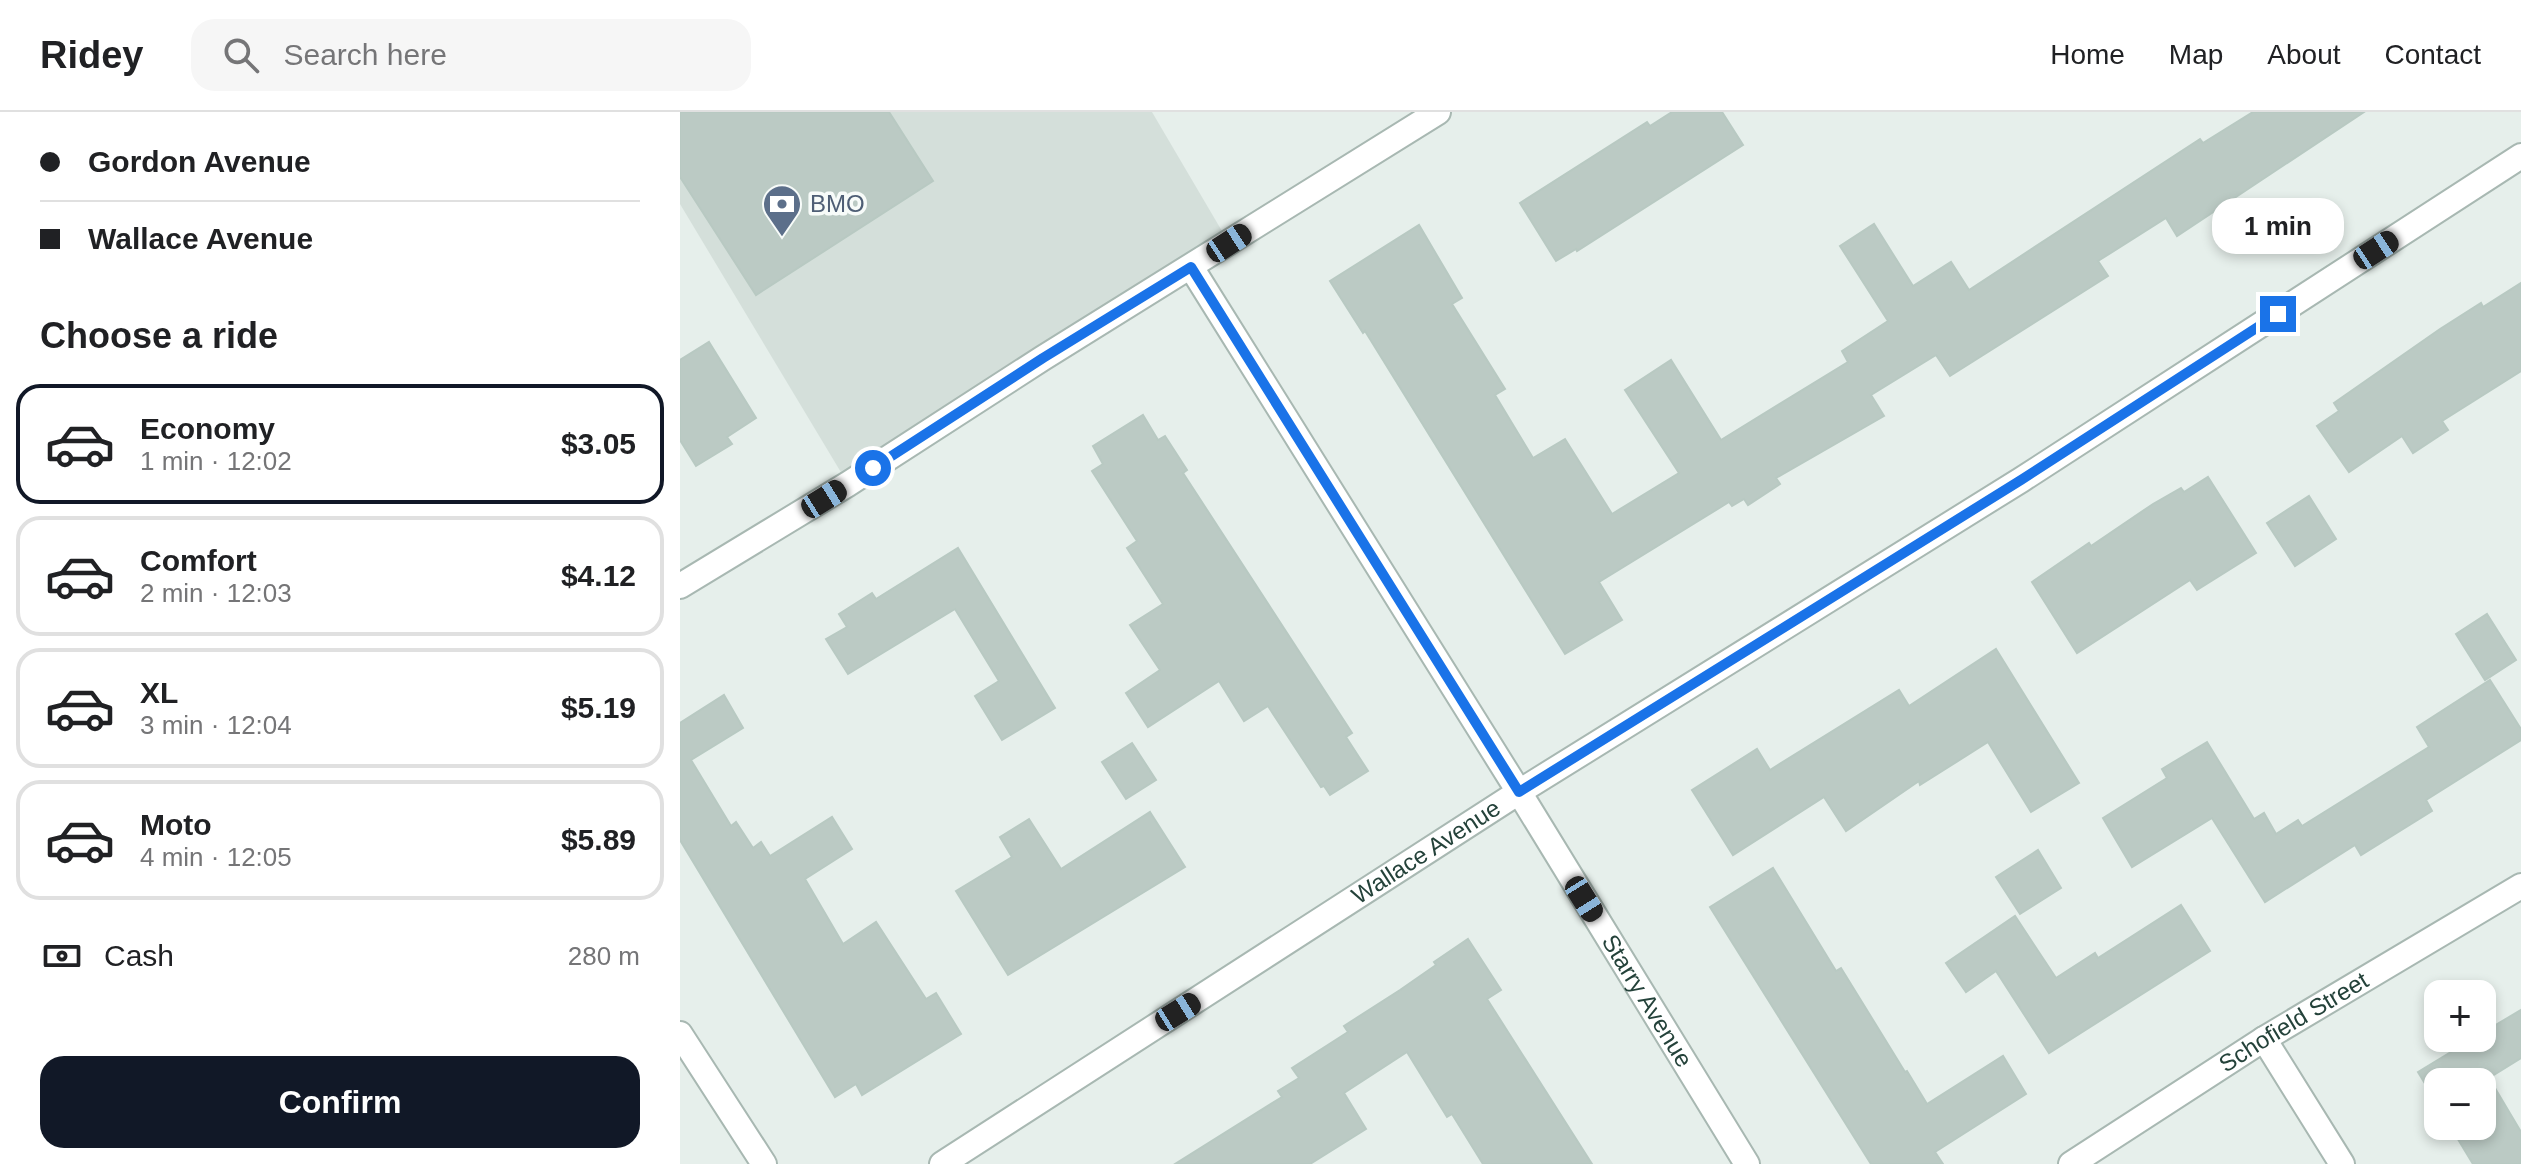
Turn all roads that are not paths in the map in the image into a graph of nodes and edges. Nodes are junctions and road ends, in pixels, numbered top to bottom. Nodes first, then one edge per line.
1 (1438, 112) edge
2 (2521, 156) edge
3 (1191, 267) junction
4 (680, 586) edge
5 (1519, 792) junction
6 (2521, 886) edge
7 (680, 1034) edge
8 (2264, 1039) junction
9 (764, 1164) edge
10 (942, 1164) edge
11 (1747, 1164) edge
12 (2071, 1164) edge
13 (2342, 1164) edge

1 - 3 street
2 - 5 street, Wallace Avenue
3 - 4 street
3 - 5 street, Starry Avenue
5 - 10 street, Wallace Avenue
5 - 11 street, Starry Avenue
6 - 8 street, Schofield Street
7 - 9 street
8 - 12 street, Schofield Street
8 - 13 street

